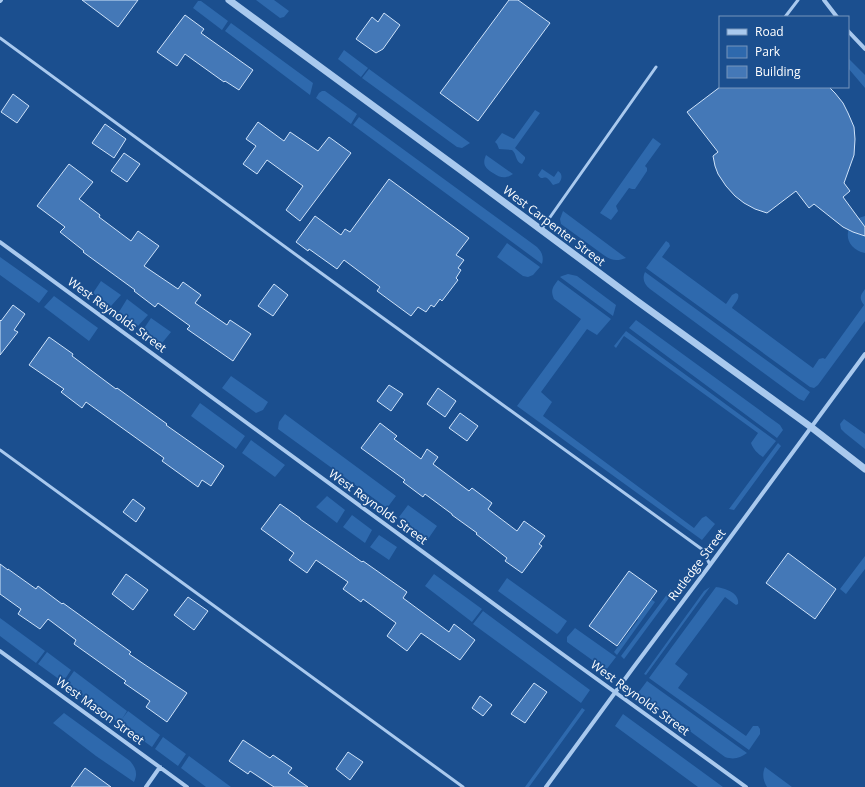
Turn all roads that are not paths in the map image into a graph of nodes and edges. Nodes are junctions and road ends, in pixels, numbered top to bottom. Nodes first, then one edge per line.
1 (229, 0) edge
2 (798, 0) edge
3 (824, 0) edge
4 (786, 16) edge
5 (836, 16) edge
6 (849, 32) edge
7 (0, 38) edge
8 (865, 49) edge
9 (656, 67) dead end
10 (541, 230) junction
11 (0, 242) edge
12 (865, 354) edge
13 (811, 427) junction
14 (0, 450) edge
15 (865, 469) edge
16 (710, 565) junction
17 (0, 651) edge
18 (615, 692) junction
19 (160, 767) junction
20 (146, 787) edge
21 (187, 787) edge
22 (463, 787) edge
23 (546, 787) edge
24 (746, 787) edge

1 - 10 street, West Carpenter Street
2 - 4 lane
3 - 5 street
6 - 8 street
7 - 16 lane
9 - 10 lane
10 - 13 street, West Carpenter Street
11 - 18 street, West Reynolds Street
12 - 13 street, Rutledge Street
13 - 15 street, West Carpenter Street
13 - 16 street, Rutledge Street
14 - 22 lane
16 - 18 street, Rutledge Street
17 - 19 street, West Mason Street
18 - 23 street, Rutledge Street
18 - 24 street, West Reynolds Street
19 - 20 street
19 - 21 street, West Mason Street

